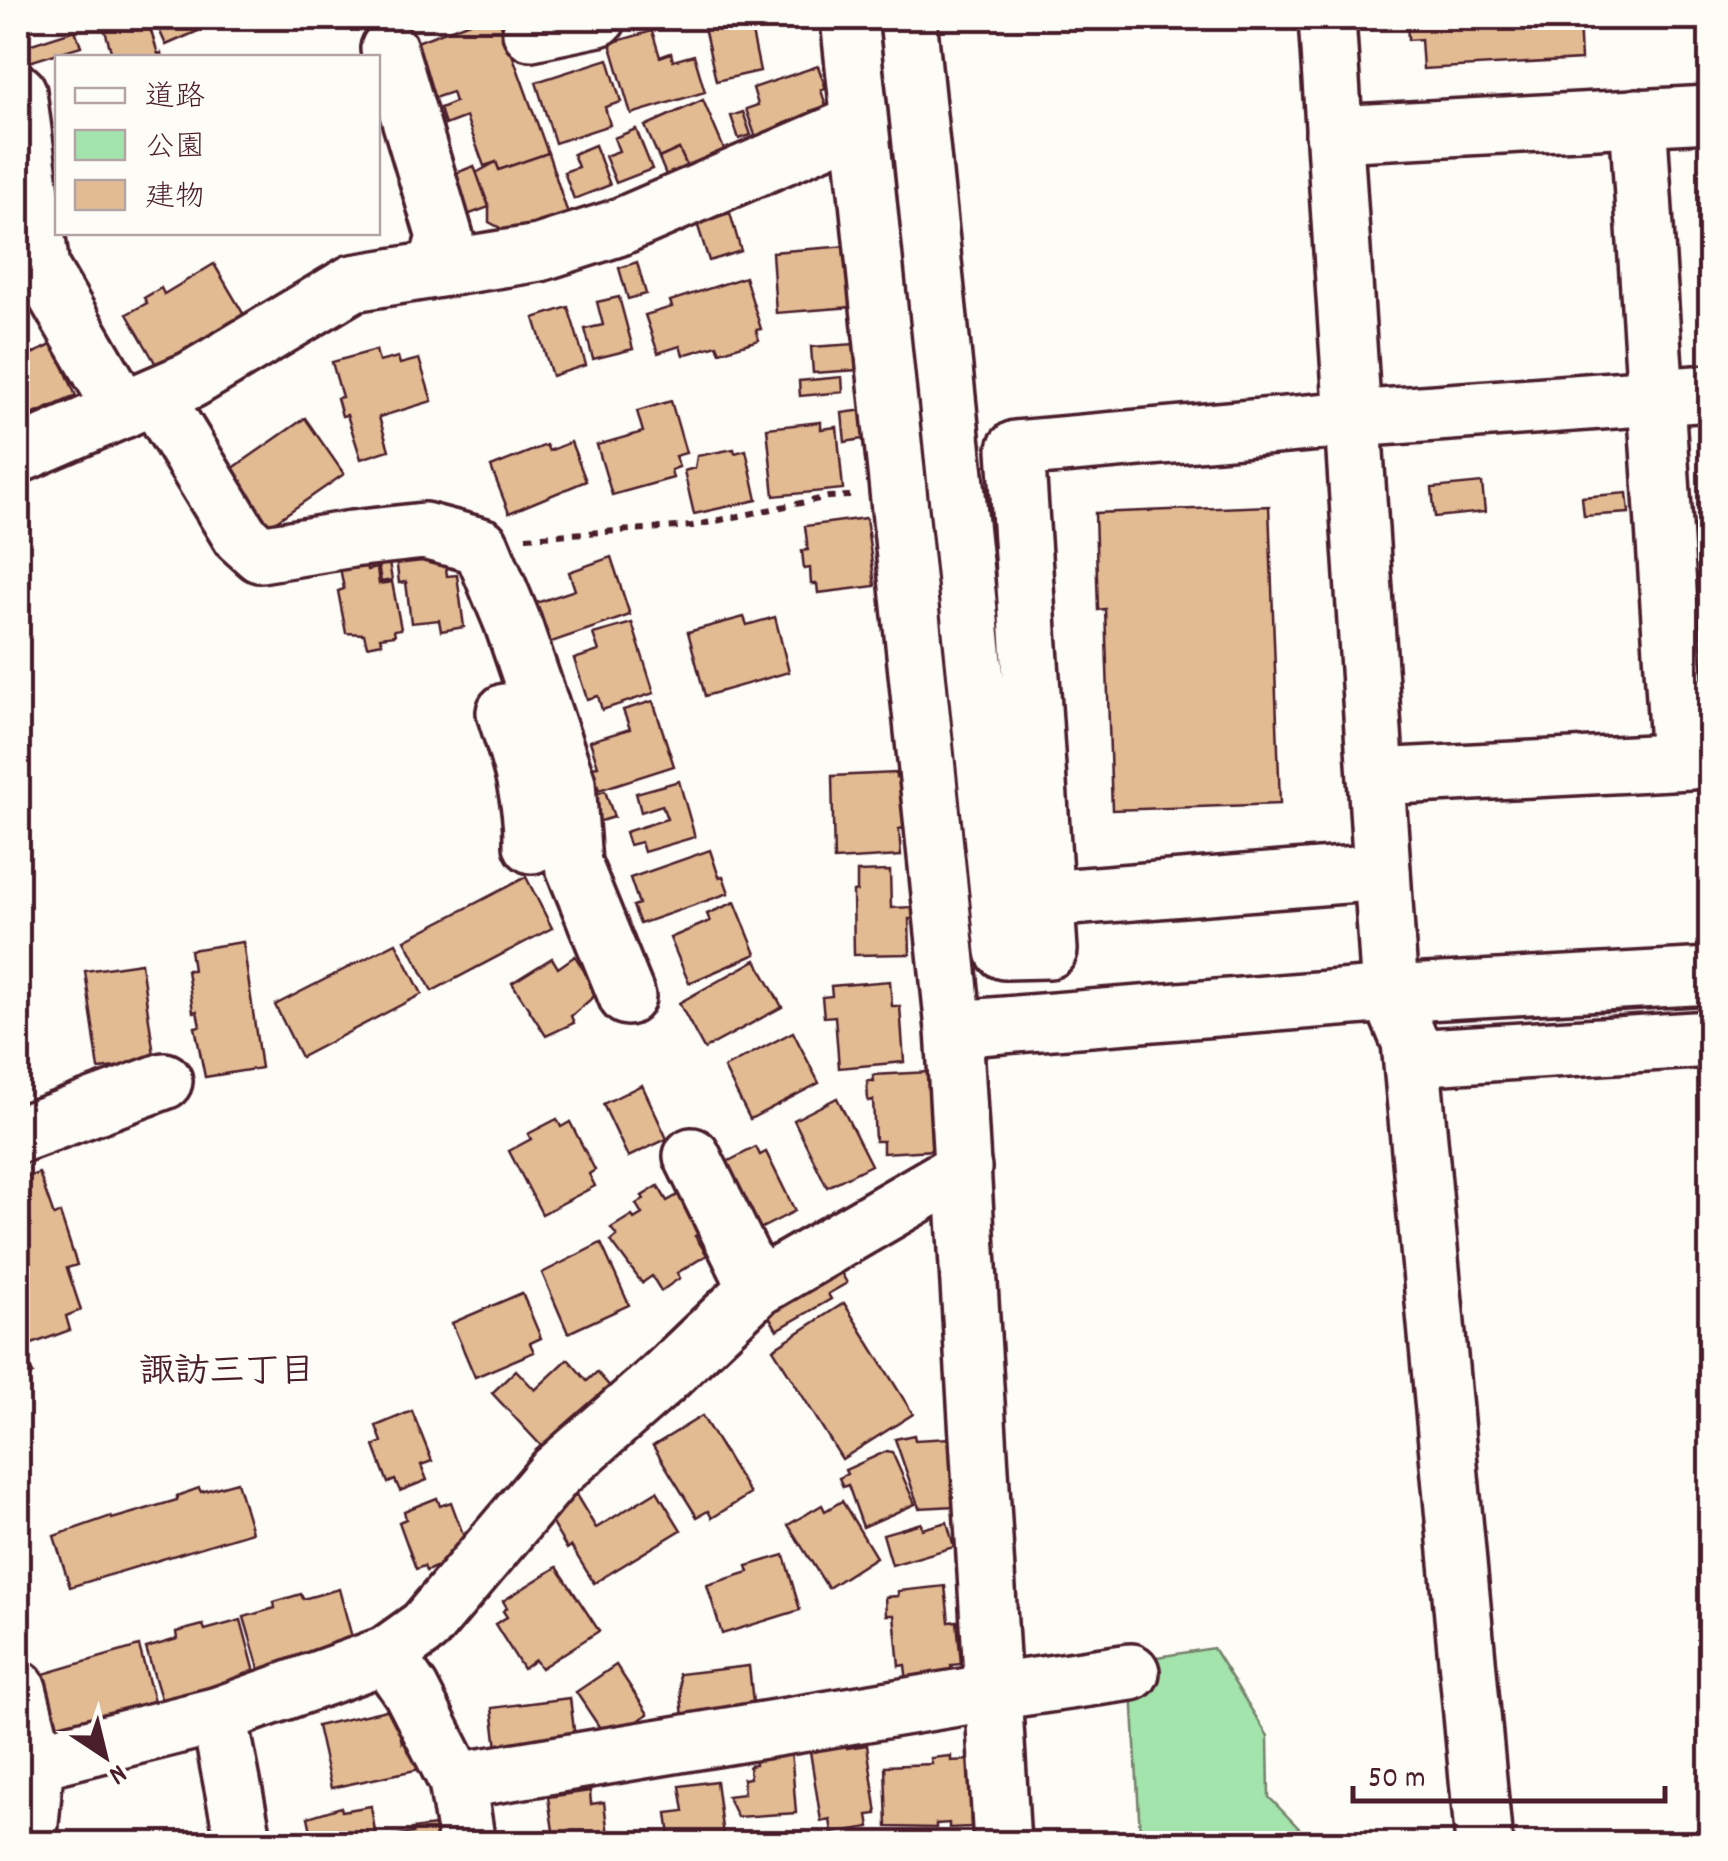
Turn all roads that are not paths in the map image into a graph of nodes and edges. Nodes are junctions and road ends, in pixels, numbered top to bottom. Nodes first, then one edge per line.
1 (598, 18) edge
2 (848, 18) edge
3 (908, 18) edge
4 (1327, 18) edge
5 (532, 32) dead end
6 (389, 48) dead end
7 (18, 92) edge
8 (1710, 114) edge
9 (1638, 118) junction
10 (858, 124) junction
11 (1334, 134) junction
12 (436, 268) junction
13 (1710, 392) edge
14 (1656, 399) junction
15 (139, 403) junction
16 (1353, 418) junction
17 (18, 455) edge
18 (481, 546) junction
19 (1694, 760) edge
20 (1376, 777) junction
21 (532, 845) dead end
22 (1382, 872) junction
23 (1046, 899) junction
24 (1710, 976) edge
25 (1390, 994) junction
26 (627, 998) dead end
27 (954, 1029) junction
28 (1710, 1038) edge
29 (1412, 1058) junction
30 (164, 1082) dead end
31 (18, 1135) edge
32 (692, 1156) dead end
33 (962, 1168) junction
34 (757, 1288) junction
35 (386, 1656) junction
36 (1131, 1672) dead end
37 (18, 1690) edge
38 (993, 1692) junction
39 (219, 1714) junction
40 (36, 1761) junction
41 (457, 1781) junction
42 (28, 1844) edge
43 (244, 1844) edge
44 (466, 1844) edge
45 (1002, 1844) edge
46 (1484, 1844) edge

1 - 5 street
2 - 10 street
3 - 23 street
4 - 11 street
6 - 12 street
7 - 15 street
8 - 9 street
9 - 11 street
9 - 14 street
10 - 12 street
10 - 27 street
11 - 16 street
12 - 15 street
13 - 14 street
14 - 16 street
14 - 19 street
15 - 17 street
15 - 18 street
16 - 20 street
16 - 23 street
18 - 21 street
18 - 26 street
19 - 20 street
20 - 22 street
22 - 23 street
22 - 25 street
24 - 25 street
25 - 27 street
25 - 29 street
27 - 33 street
28 - 29 street
29 - 46 street
30 - 31 street
32 - 34 street
33 - 34 street
33 - 38 street
34 - 35 street
35 - 39 street
35 - 41 street
36 - 38 street
37 - 40 street
38 - 41 street
38 - 45 street
39 - 40 street
39 - 43 street
40 - 42 street
41 - 44 street

